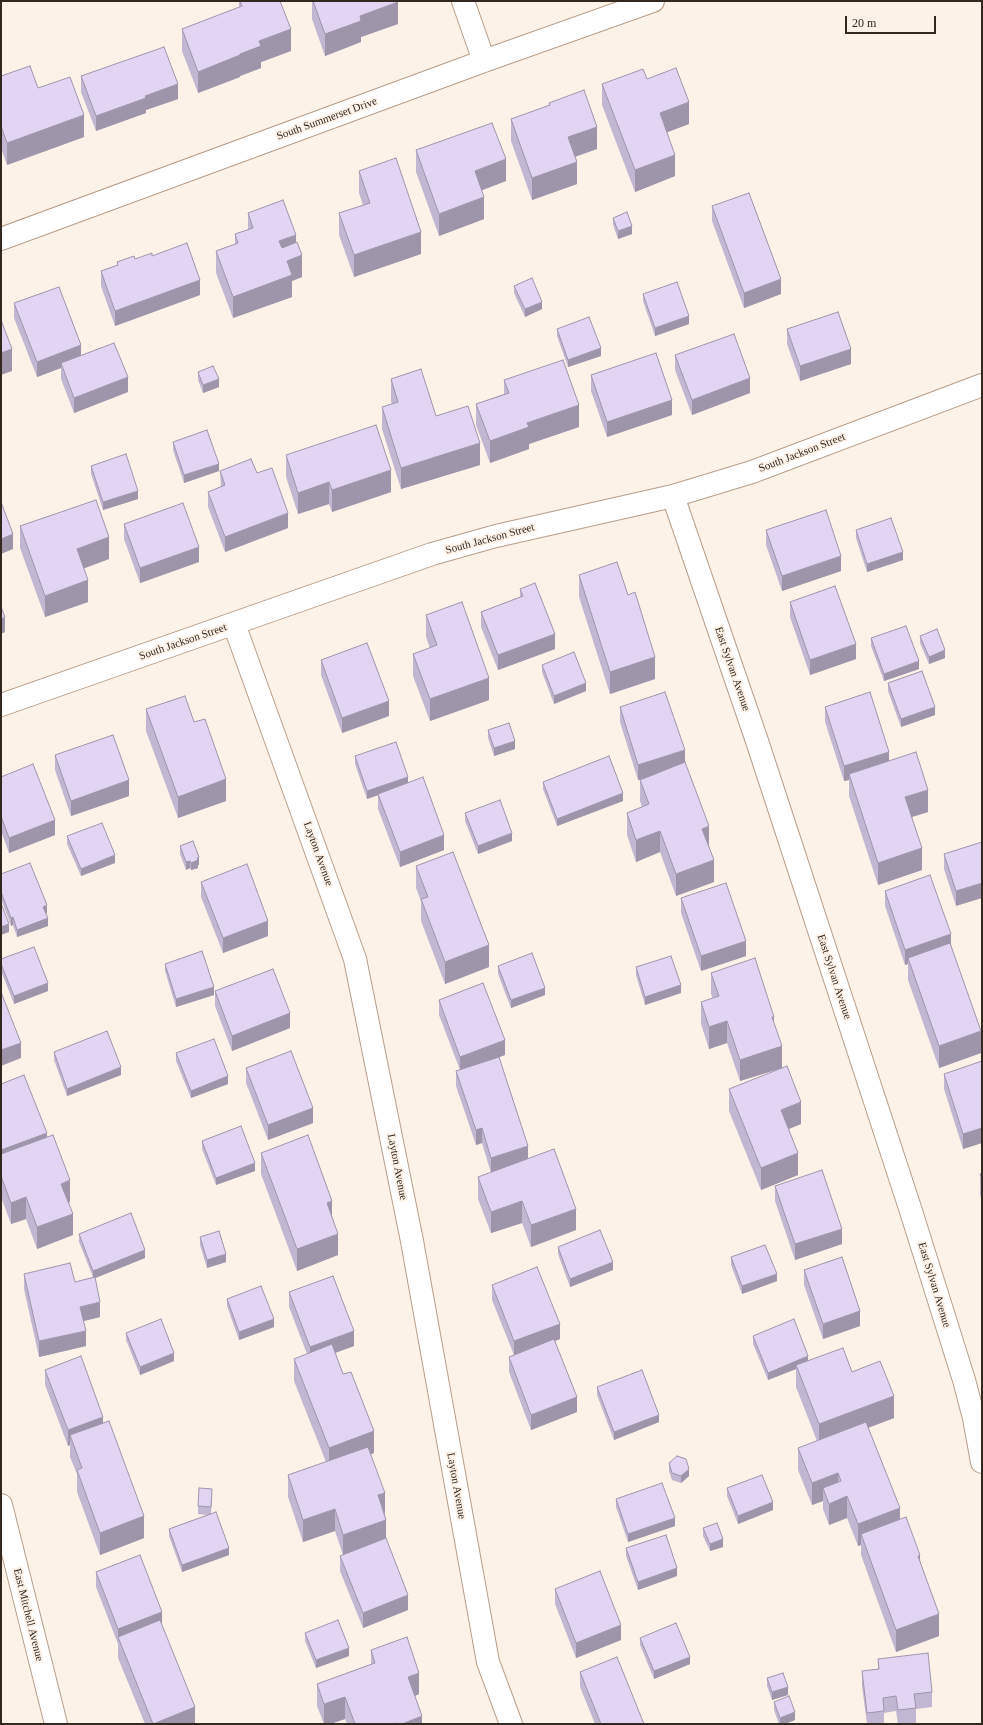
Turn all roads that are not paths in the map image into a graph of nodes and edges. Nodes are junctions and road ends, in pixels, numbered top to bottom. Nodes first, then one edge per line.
1 (463, 1) edge
2 (653, 1) edge
3 (484, 61) junction
4 (1, 239) edge
5 (982, 385) edge
6 (673, 496) junction
7 (234, 624) junction
8 (1, 705) edge
9 (982, 1462) edge
10 (1, 1505) edge
11 (56, 1724) edge
12 (511, 1724) edge

1 - 3 street
2 - 3 street, South Summerset Drive
3 - 4 street, South Summerset Drive
5 - 6 street, South Jackson Street
6 - 7 street, South Jackson Street
6 - 9 street, East Sylvan Avenue
7 - 8 street, South Jackson Street
7 - 12 street, Layton Avenue
10 - 11 street, East Mitchell Avenue

